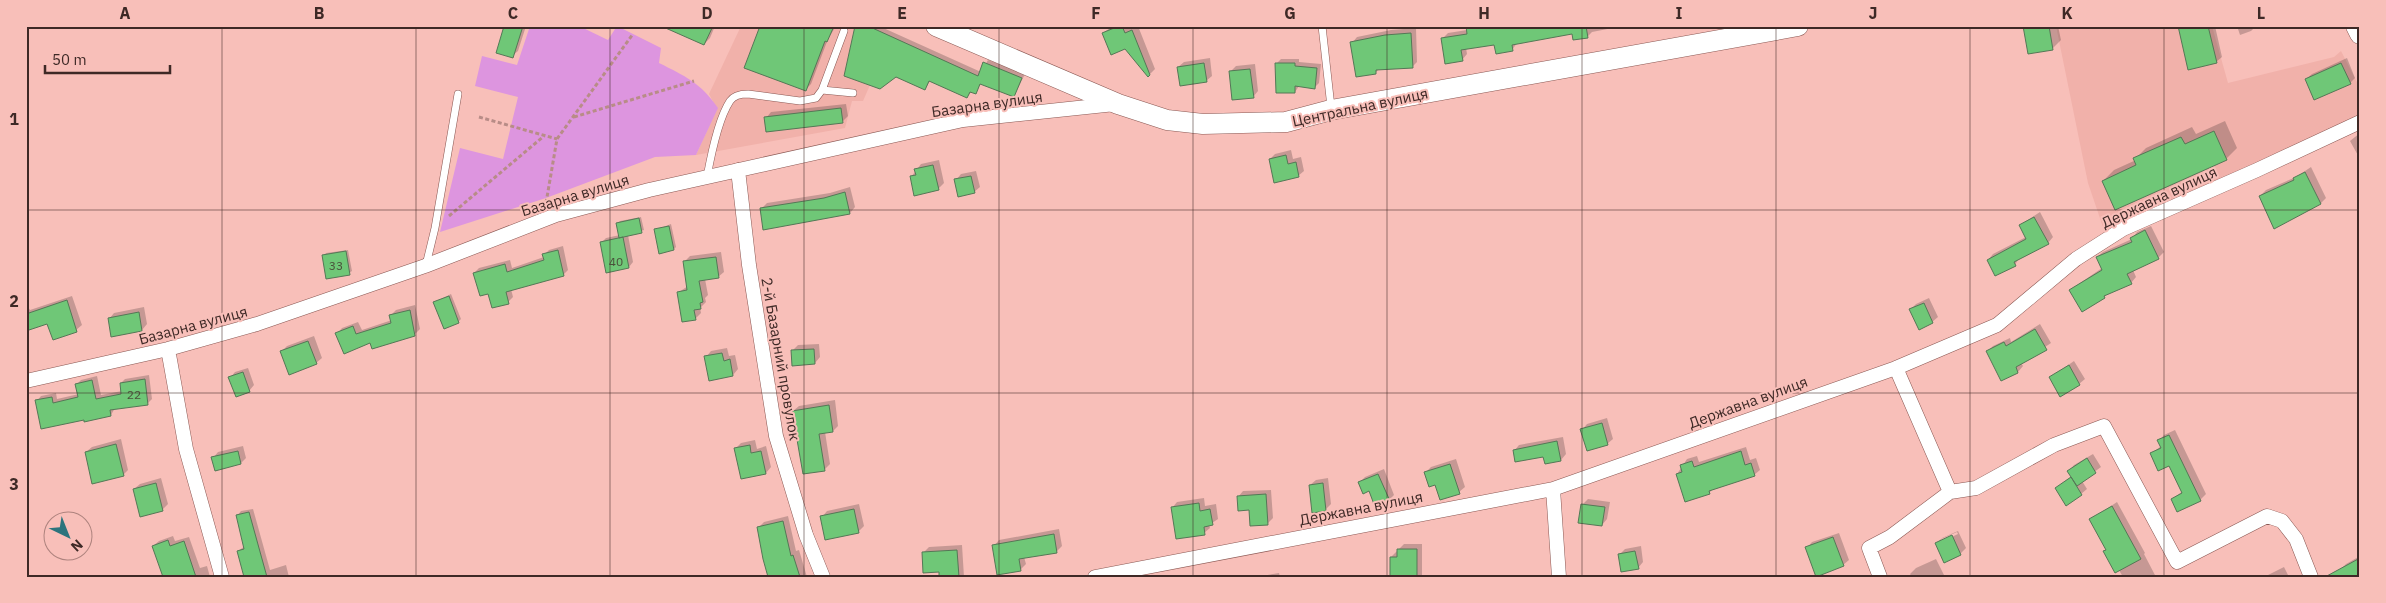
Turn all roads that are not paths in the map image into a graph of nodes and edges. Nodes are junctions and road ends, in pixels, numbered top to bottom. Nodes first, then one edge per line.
1 (936, 26) edge
2 (1322, 26) edge
3 (1798, 26) edge
4 (2356, 26) edge
5 (844, 31) dead end
6 (2360, 34) edge
7 (822, 90) junction
8 (853, 93) dead end
9 (458, 94) dead end
10 (1118, 104) junction
11 (1331, 110) junction
12 (2360, 122) edge
13 (738, 170) junction
14 (707, 177) junction
15 (425, 266) junction
16 (168, 349) junction
17 (1896, 368) junction
18 (26, 381) edge
19 (1554, 489) junction
20 (1950, 492) junction
21 (222, 577) edge
22 (823, 577) edge
23 (1095, 577) edge
24 (1559, 577) edge
25 (1880, 577) edge
26 (2311, 577) edge

1 - 10 main road, Центральна вулиця
2 - 11 lane
3 - 11 main road, Центральна вулиця
4 - 6 main road
5 - 7 lane
7 - 8 lane
7 - 14 lane
9 - 15 lane
10 - 11 main road, Центральна вулиця
10 - 13 street, Базарна вулиця
12 - 17 street, Державна вулиця
13 - 14 street, Базарна вулиця
13 - 22 street, 2-й Базарний провулок
14 - 15 street, Базарна вулиця
15 - 16 street, Базарна вулиця
16 - 18 street, Базарна вулиця
16 - 21 street
17 - 19 street, Державна вулиця
17 - 20 street
19 - 23 street, Державна вулиця
19 - 24 street
20 - 25 street
20 - 26 street

